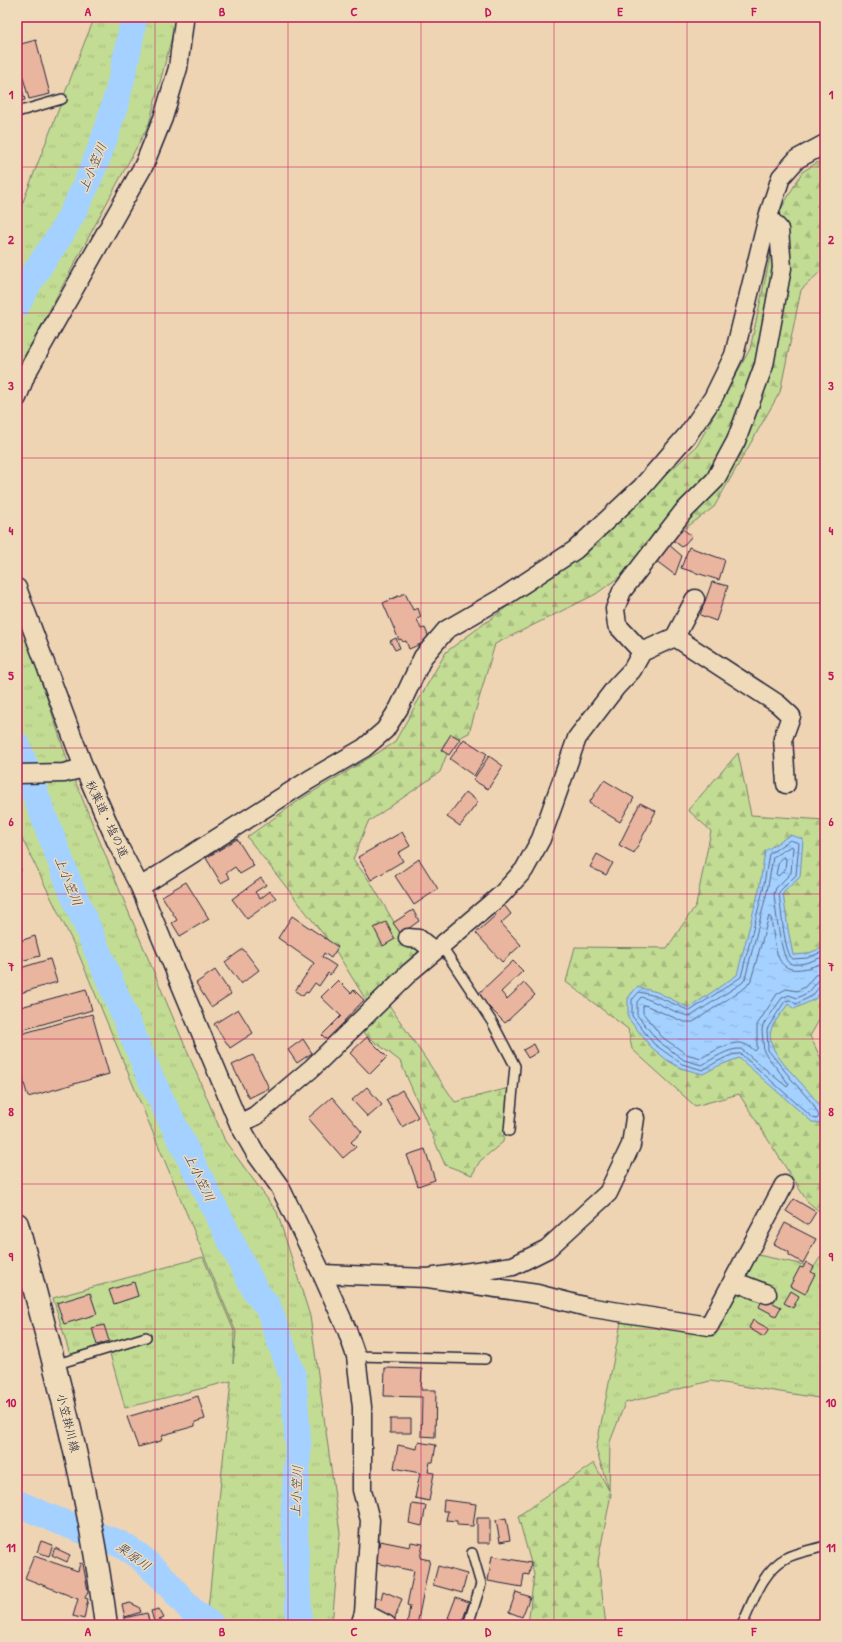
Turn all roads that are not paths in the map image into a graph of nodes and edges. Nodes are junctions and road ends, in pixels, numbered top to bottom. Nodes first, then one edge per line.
1 (184, 21) dead end
2 (62, 100) dead end
3 (17, 112) edge
4 (825, 144) edge
5 (768, 216) junction
6 (17, 398) edge
7 (17, 588) edge
8 (695, 599) dead end
9 (675, 637) junction
10 (642, 652) junction
11 (84, 768) junction
12 (17, 774) edge
13 (786, 784) dead end
14 (140, 887) junction
15 (408, 938) dead end
16 (437, 948) junction
17 (635, 1118) dead end
18 (239, 1124) junction
19 (509, 1131) dead end
20 (784, 1185) dead end
21 (17, 1224) edge
22 (322, 1274) junction
23 (428, 1278) junction
24 (733, 1281) junction
25 (767, 1294) dead end
26 (146, 1337) dead end
27 (356, 1356) junction
28 (485, 1359) dead end
29 (54, 1365) junction
30 (825, 1546) edge
31 (472, 1553) dead end
32 (362, 1619) edge
33 (106, 1625) edge
34 (387, 1625) edge
35 (468, 1625) edge
36 (742, 1625) edge

1 - 6 street
2 - 3 lane
4 - 5 street
5 - 10 street
5 - 14 street
7 - 11 street
8 - 9 street
9 - 10 street
9 - 13 street
10 - 16 street
11 - 12 street, 秋葉道・塩の道
11 - 14 street, 秋葉道・塩の道
14 - 18 street, 秋葉道・塩の道
15 - 16 street
16 - 18 street
16 - 19 lane
17 - 23 street
18 - 22 street, 秋葉道・塩の道
20 - 24 street
21 - 29 main road, 小笠掛川線
22 - 23 street
22 - 27 street, 秋葉道・塩の道
23 - 24 street
24 - 25 street
26 - 29 lane
27 - 28 lane
27 - 32 street, 秋葉道・塩の道
29 - 33 main road, 小笠掛川線
30 - 36 lane
31 - 35 lane
32 - 34 street

